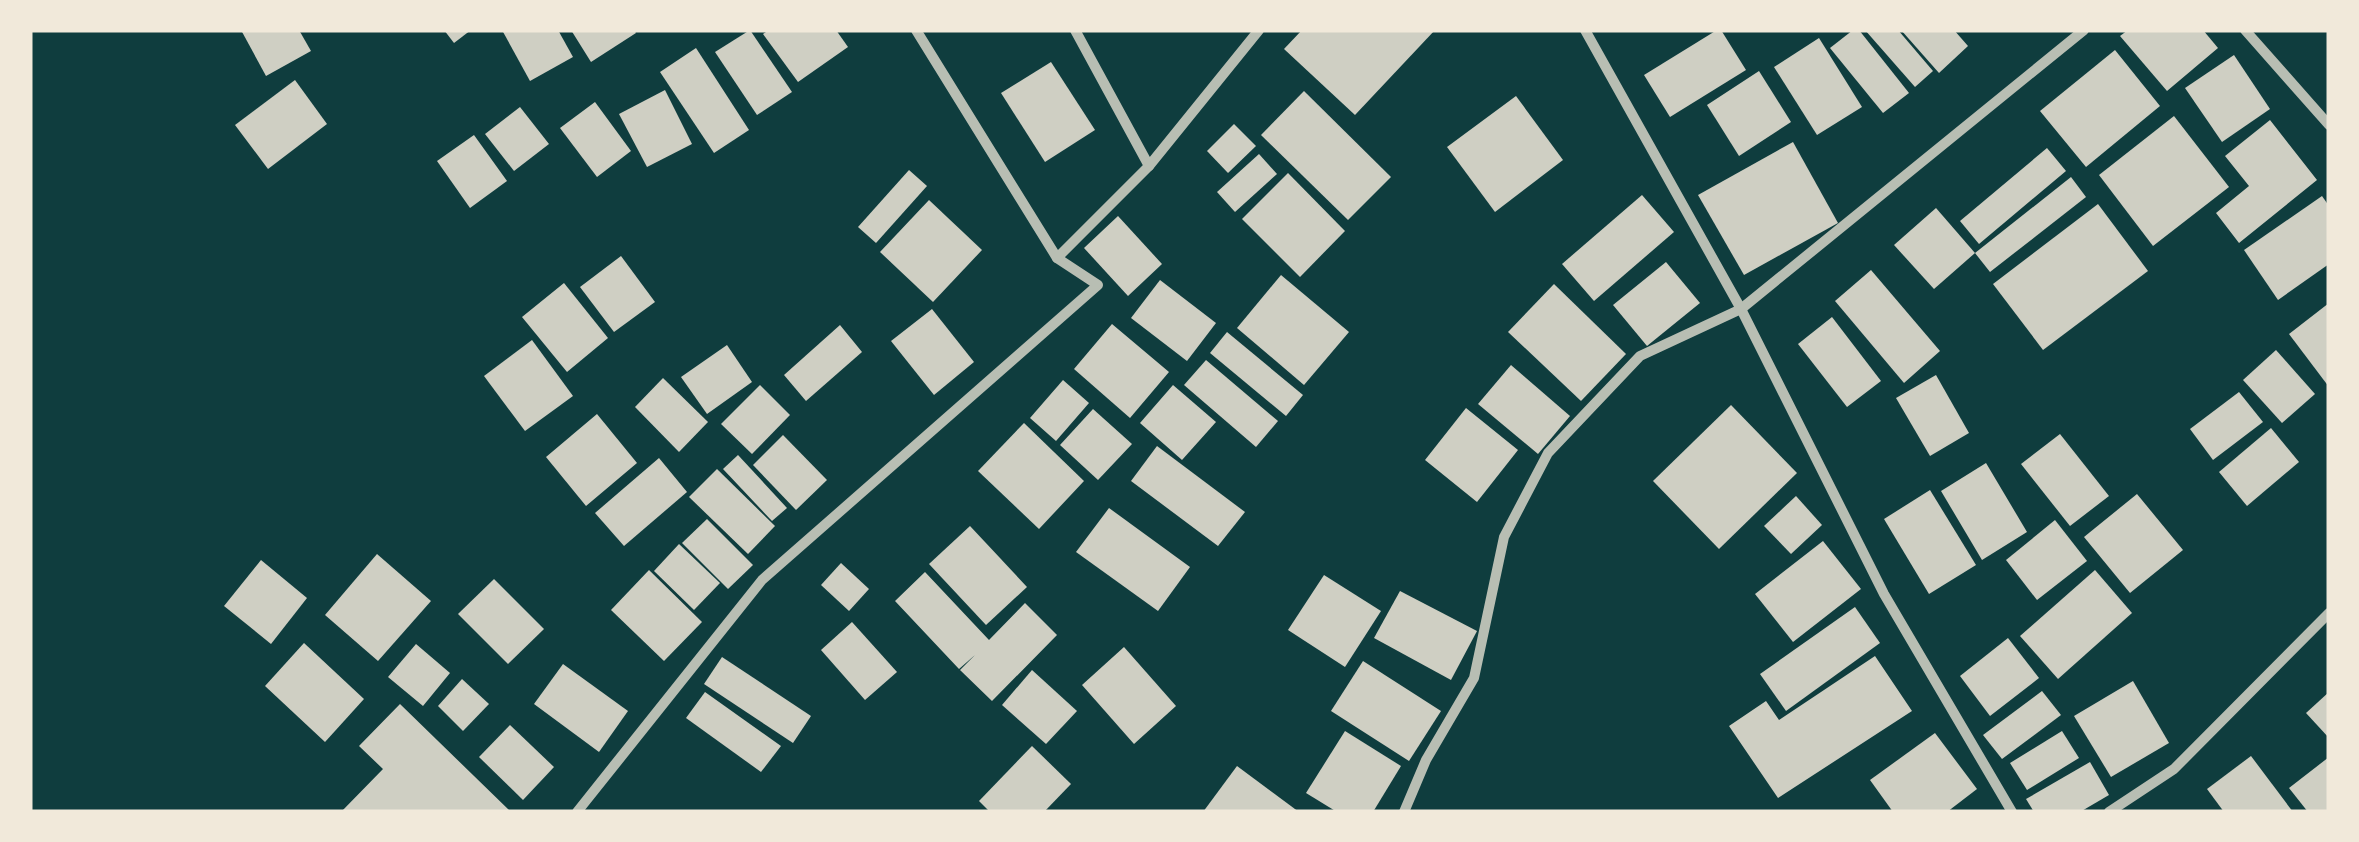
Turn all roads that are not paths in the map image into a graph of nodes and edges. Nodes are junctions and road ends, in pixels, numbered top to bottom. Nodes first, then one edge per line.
1 (916, 30) edge
2 (1076, 30) edge
3 (1258, 30) edge
4 (1585, 30) edge
5 (2084, 30) edge
6 (2245, 30) edge
7 (2329, 125) edge
8 (1150, 166) junction
9 (1057, 258) junction
10 (1741, 309) junction
11 (2329, 613) edge
12 (576, 812) edge
13 (1404, 812) edge
14 (2012, 812) edge
15 (2109, 812) edge

1 - 9 street
2 - 8 street
3 - 8 street
4 - 10 street
5 - 10 street
6 - 7 street
8 - 9 street
9 - 12 street
10 - 13 street
10 - 14 street
11 - 15 street

